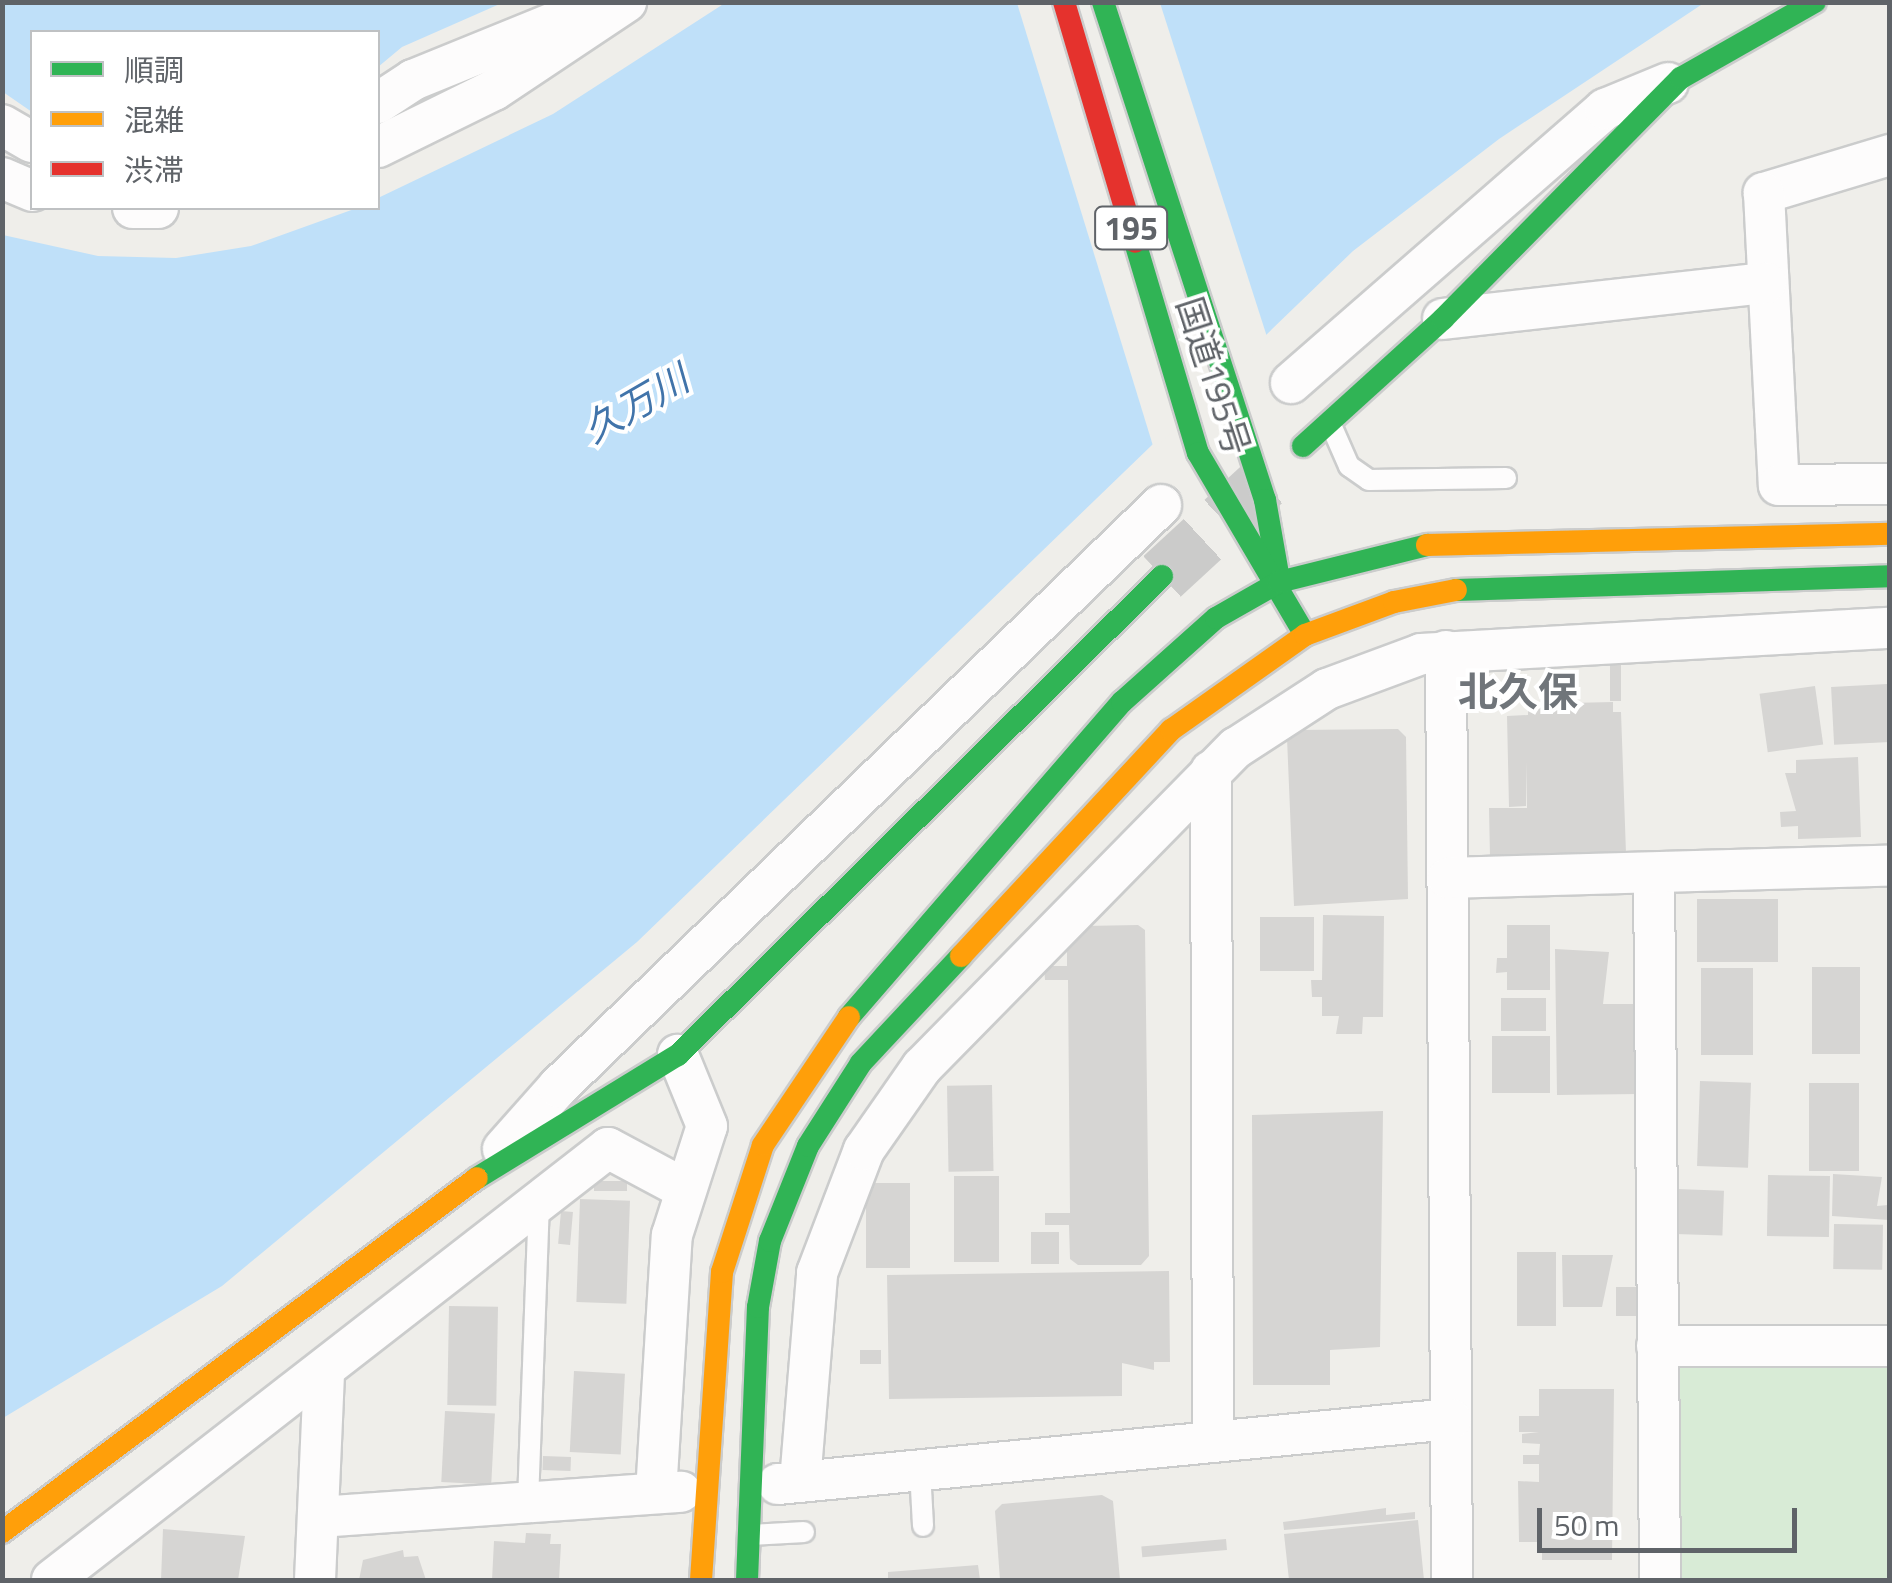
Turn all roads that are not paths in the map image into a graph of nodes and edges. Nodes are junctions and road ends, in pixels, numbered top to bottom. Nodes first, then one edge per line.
1 (605, 2) edge
2 (626, 2) edge
3 (1064, 2) edge
4 (1104, 2) edge
5 (1814, 2) edge
6 (1681, 78) junction
7 (380, 102) edge
8 (2, 125) edge
9 (30, 141) edge
10 (380, 146) edge
11 (1890, 155) edge
12 (2, 178) edge
13 (30, 190) edge
14 (1766, 282) junction
15 (1444, 318) junction
16 (1290, 383) dead end
17 (1330, 423) junction
18 (1302, 446) dead end
19 (1506, 478) dead end
20 (1890, 484) edge
21 (1161, 506) dead end
22 (1890, 534) edge
23 (1162, 576) tunnel mouth
24 (1890, 576) edge
25 (1279, 582) junction
26 (1890, 628) edge
27 (1305, 635) junction
28 (1446, 650) junction
29 (1211, 771) junction
30 (1890, 866) edge
31 (1654, 873) junction
32 (1448, 878) junction
33 (678, 1055) junction
34 (479, 1177) junction
35 (683, 1188) junction
36 (539, 1203) junction
37 (1658, 1346) junction
38 (1890, 1346) edge
39 (324, 1374) junction
40 (1451, 1419) junction
41 (1213, 1441) junction
42 (920, 1470) junction
43 (800, 1482) junction
44 (752, 1486) junction
45 (705, 1490) junction
46 (528, 1502) junction
47 (638, 1503) junction
48 (318, 1517) junction
49 (923, 1526) dead end
50 (2, 1532) edge
51 (804, 1532) dead end
52 (749, 1535) junction
53 (52, 1580) edge
54 (315, 1580) edge
55 (701, 1580) edge
56 (746, 1580) edge
57 (1452, 1580) edge
58 (1660, 1580) edge

1 - 7 street
2 - 10 street
3 - 25 main road, 国道195号 / 195
4 - 25 main road, 国道195号 / 195
5 - 6 main road
6 - 15 main road
6 - 16 street
8 - 9 street
11 - 14 street
12 - 13 street
14 - 15 street
14 - 20 street
15 - 17 main road
17 - 18 main road
17 - 19 lane
21 - 34 street
22 - 25 main road
23 - 33 main road
24 - 27 main road
25 - 27 main road, 国道195号 / 195
25 - 45 main road
26 - 28 street
27 - 44 main road
28 - 29 street
28 - 32 street
29 - 41 street
29 - 43 street
30 - 31 street
31 - 32 street
31 - 37 street
32 - 40 street
33 - 34 main road
33 - 35 street
34 - 50 main road
35 - 36 street
35 - 47 street
36 - 39 street
36 - 46 lane
37 - 38 street
37 - 58 street
39 - 48 street
39 - 53 street
40 - 41 street
40 - 57 street
41 - 42 street
42 - 43 street
42 - 49 lane
43 - 44 street
44 - 52 main road
45 - 47 street
45 - 55 main road
46 - 47 street
46 - 48 street
48 - 54 street
51 - 52 lane
52 - 56 main road

